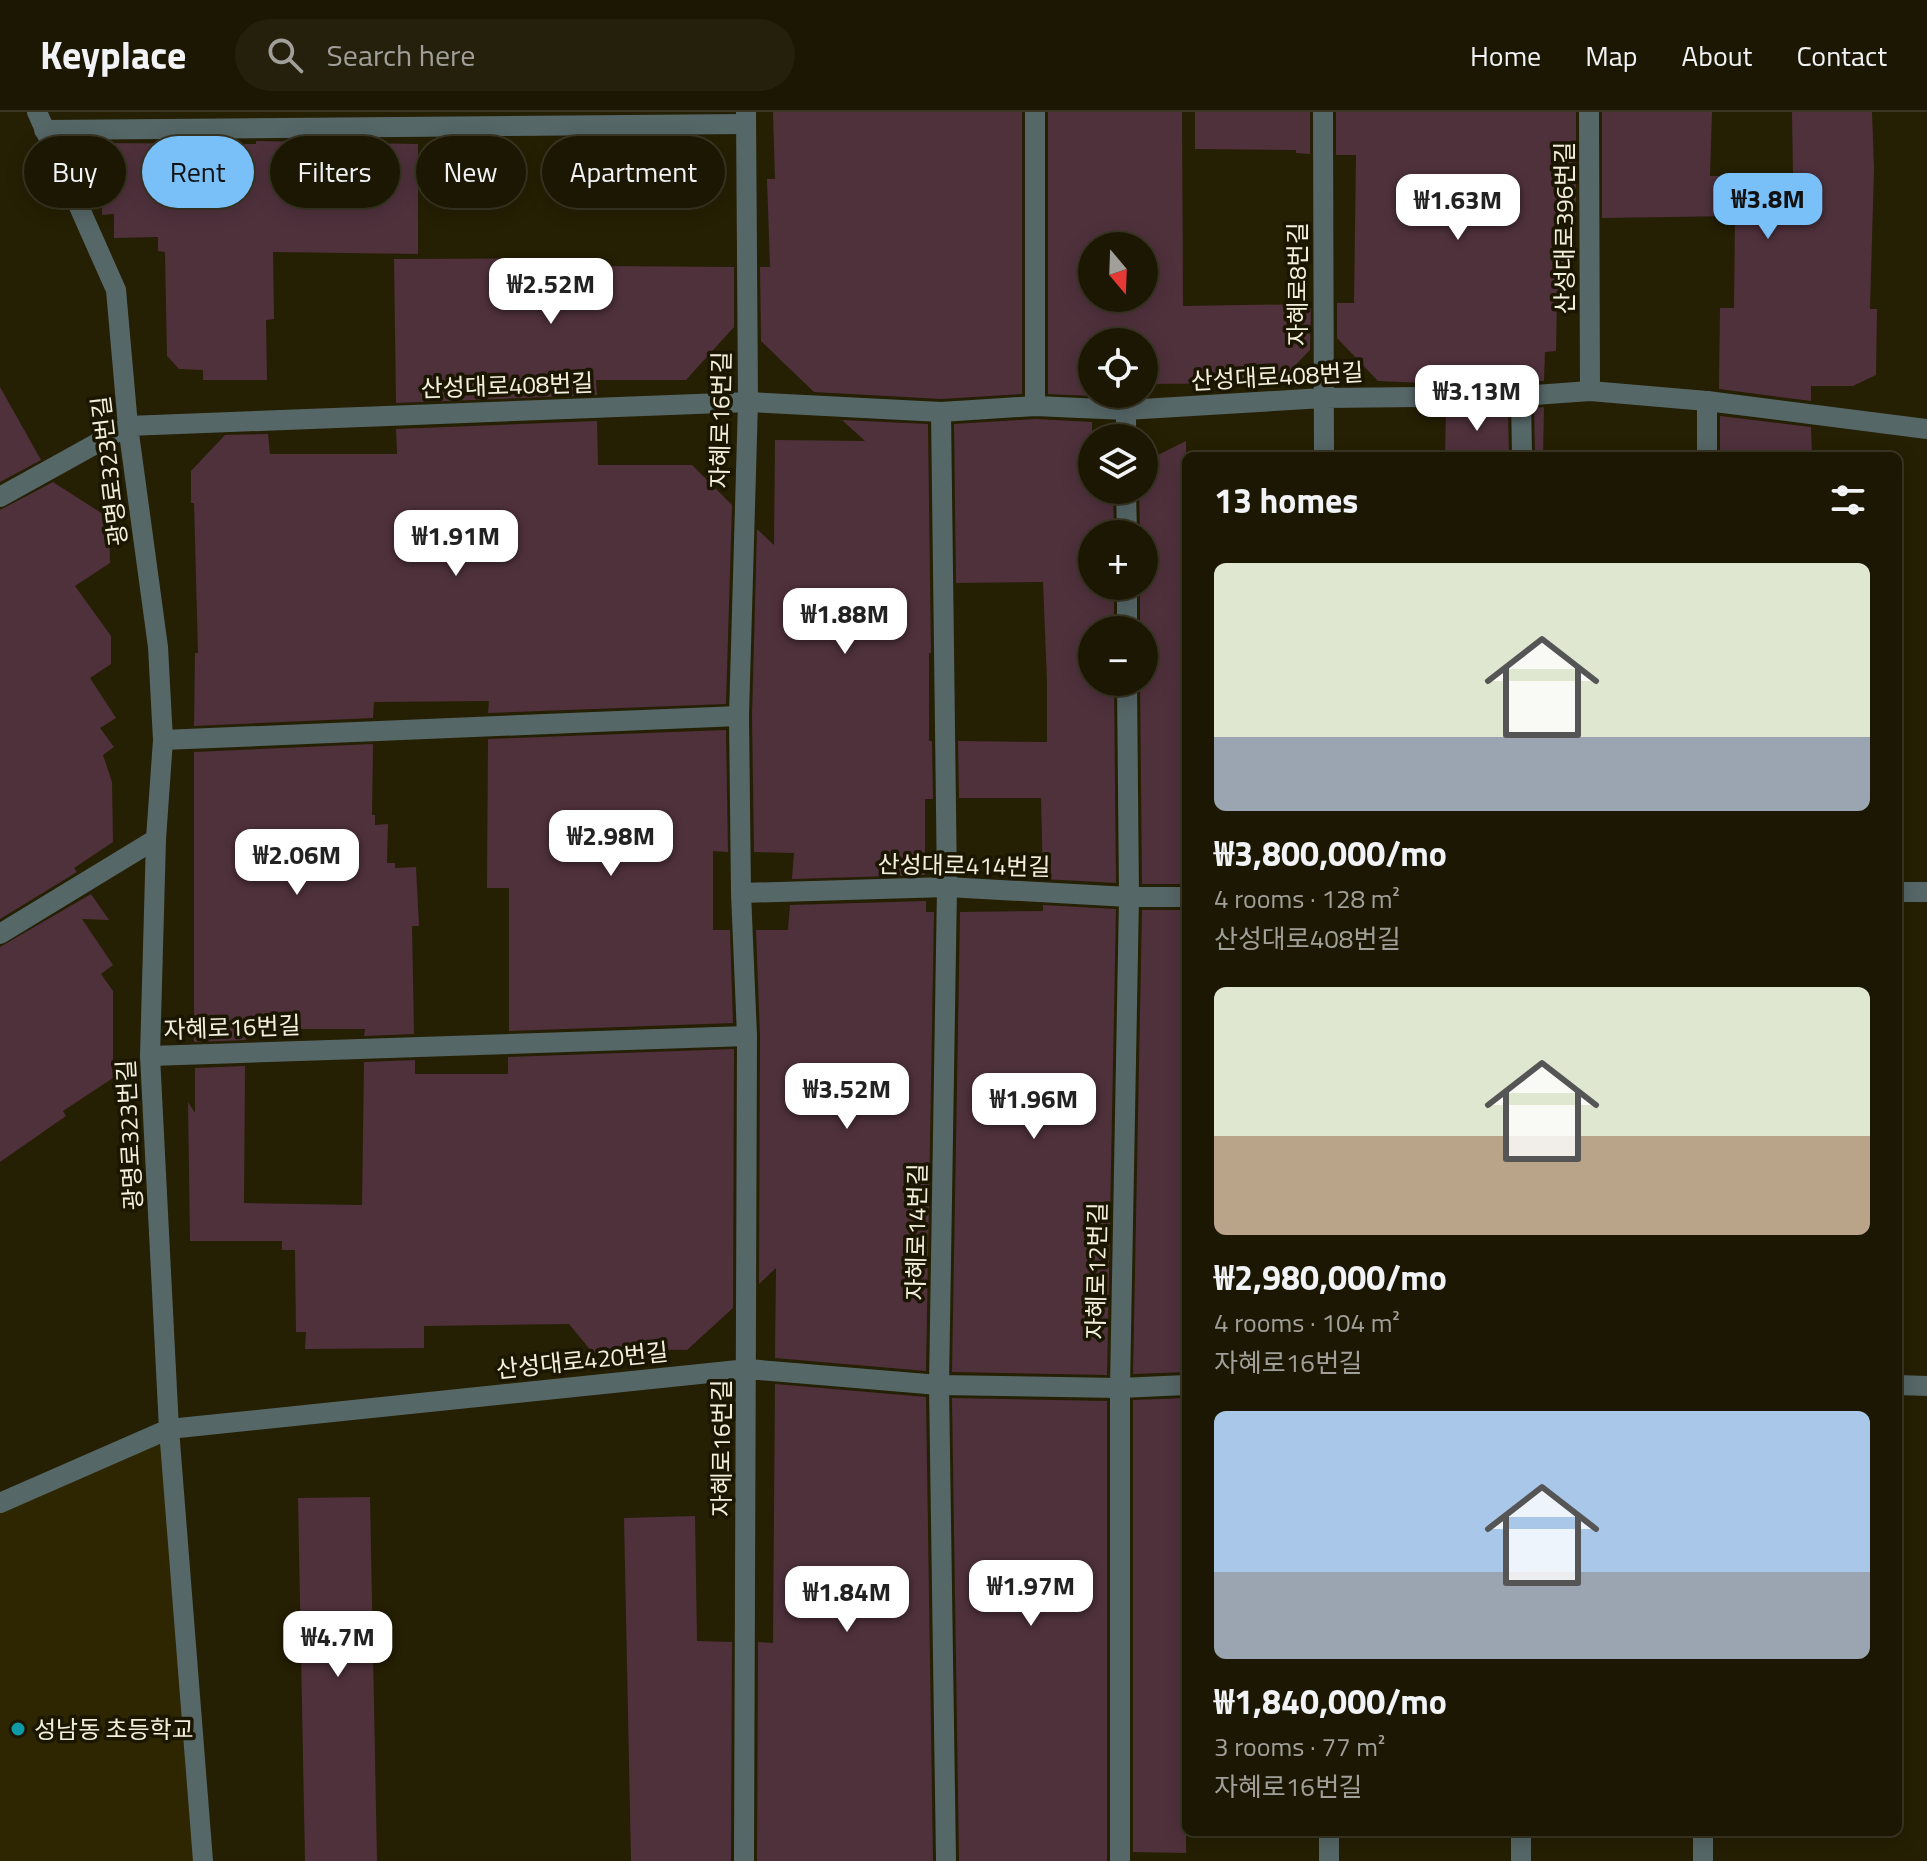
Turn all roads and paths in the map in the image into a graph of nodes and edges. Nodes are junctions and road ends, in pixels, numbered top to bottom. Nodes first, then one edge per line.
1 (1035, 112) edge
2 (1323, 112) edge
3 (1589, 112) edge
4 (746, 118) edge
5 (41, 121) edge
6 (1590, 391) junction
7 (1521, 396) junction
8 (1323, 398) junction
9 (1707, 401) junction
10 (748, 402) junction
11 (1035, 406) junction
12 (1126, 410) junction
13 (941, 412) junction
14 (1126, 424) edge
15 (128, 426) junction
16 (1927, 429) edge
17 (1324, 452) edge
18 (1522, 452) edge
19 (1707, 452) edge
20 (0, 497) edge
21 (1127, 696) edge
22 (739, 716) junction
23 (163, 740) junction
24 (156, 839) junction
25 (947, 887) junction
26 (1902, 892) edge
27 (1927, 892) edge
28 (741, 893) junction
29 (1129, 897) junction
30 (1182, 897) edge
31 (0, 934) edge
32 (747, 1036) junction
33 (150, 1056) junction
34 (748, 1369) junction
35 (939, 1385) junction
36 (1182, 1385) edge
37 (1902, 1385) edge
38 (1927, 1386) edge
39 (1120, 1388) junction
40 (169, 1429) junction
41 (0, 1503) edge
42 (1329, 1836) edge
43 (1521, 1836) edge
44 (1703, 1836) edge
45 (203, 1861) edge
46 (744, 1861) edge
47 (946, 1861) edge
48 (1120, 1861) edge
49 (1329, 1861) edge
50 (1521, 1861) edge
51 (1703, 1861) edge

1 - 11 street
2 - 8 street, 자혜로8번길
3 - 6 street, 산성대로396번길
4 - 5 street, 자혜로16번길
4 - 10 street, 자혜로16번길
5 - 15 street, 광명로323번길
6 - 7 street, 산성대로408번길
6 - 9 street, 산성대로408번길
7 - 8 street, 산성대로408번길
7 - 18 street
8 - 12 street, 산성대로408번길
8 - 17 street, 자혜로8번길
9 - 16 street, 산성대로408번길
9 - 19 street
10 - 13 street, 산성대로408번길
10 - 15 street, 산성대로408번길
10 - 22 street, 자혜로16번길
11 - 12 street, 산성대로408번길
11 - 13 street, 산성대로408번길
12 - 14 street
13 - 25 street, 자혜로14번길
15 - 20 street, 산성대로408번길
15 - 23 street, 광명로323번길
21 - 29 street, 자혜로12번길
22 - 23 street
22 - 28 street, 자혜로16번길
23 - 24 street, 광명로323번길
24 - 31 street
24 - 33 street, 광명로323번길
25 - 28 street, 산성대로414번길
25 - 29 street, 산성대로414번길
25 - 35 street, 자혜로14번길
26 - 27 street
28 - 32 street, 자혜로16번길
29 - 30 street, 산성대로414번길
29 - 39 street, 자혜로12번길
32 - 33 street, 자혜로16번길
32 - 34 street, 자혜로16번길
33 - 40 street, 광명로323번길
34 - 35 street, 산성대로420번길
34 - 40 street, 산성대로420번길
34 - 46 street, 자혜로16번길
35 - 39 street, 산성대로420번길
35 - 47 street, 자혜로14번길
36 - 39 street, 산성대로420번길
37 - 38 street
39 - 48 street, 자혜로12번길
40 - 41 street, 산성대로420번길
40 - 45 street, 광명로323번길
42 - 49 street
43 - 50 street
44 - 51 street

